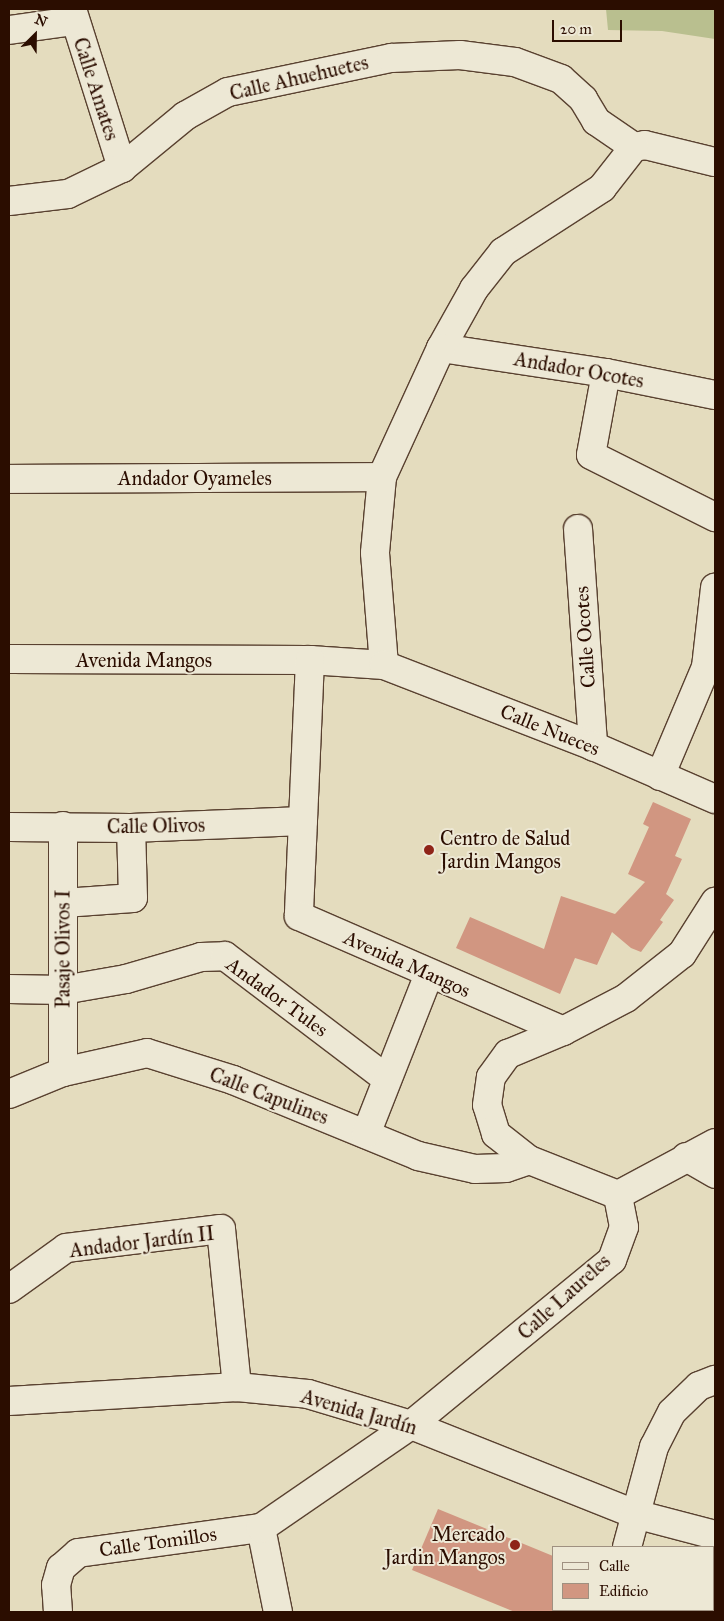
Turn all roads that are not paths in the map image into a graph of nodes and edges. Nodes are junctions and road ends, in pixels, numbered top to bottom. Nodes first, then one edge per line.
1 (73, 15) edge
2 (9, 30) edge
3 (634, 147) junction
4 (715, 162) edge
5 (122, 168) junction
6 (9, 201) edge
7 (441, 348) junction
8 (606, 373) junction
9 (715, 395) edge
10 (382, 477) junction
11 (9, 479) edge
12 (715, 517) edge
13 (578, 529) dead end
14 (714, 595) edge
15 (9, 659) edge
16 (310, 660) junction
17 (384, 665) junction
18 (593, 746) junction
19 (660, 776) junction
20 (715, 799) edge
21 (303, 821) junction
22 (63, 826) junction
23 (9, 827) edge
24 (131, 828) junction
25 (715, 902) edge
26 (64, 903) junction
27 (429, 974) junction
28 (9, 989) edge
29 (63, 990) junction
30 (563, 1031) junction
31 (63, 1072) junction
32 (386, 1078) junction
33 (9, 1094) edge
34 (366, 1134) junction
35 (715, 1143) edge
36 (686, 1157) junction
37 (529, 1160) junction
38 (715, 1174) edge
39 (618, 1195) junction
40 (9, 1289) edge
41 (715, 1380) edge
42 (237, 1387) junction
43 (9, 1401) edge
44 (411, 1426) junction
45 (635, 1514) junction
46 (261, 1528) junction
47 (715, 1535) edge
48 (627, 1546) edge
49 (58, 1612) edge
50 (278, 1612) edge

1 - 2 street
1 - 5 street, Calle Amates
3 - 4 street
3 - 5 street, Calle Ahuehuetes
3 - 7 street
5 - 6 street, Calle Ahuehuetes
7 - 8 street, Andador Ocotes
7 - 10 street
8 - 9 street, Andador Ocotes
8 - 12 street
10 - 11 street, Andador Oyameles
10 - 17 street
13 - 18 street, Calle Ocotes
14 - 19 street
15 - 16 street, Avenida Mangos
16 - 17 street, Avenida Mangos
16 - 21 street, Avenida Mangos
17 - 18 street, Calle Nueces
18 - 19 street, Calle Nueces
19 - 20 street, Calle Nueces
21 - 24 street, Calle Olivos
21 - 27 street, Avenida Mangos
22 - 23 street, Calle Olivos
22 - 24 street, Calle Olivos
22 - 26 street, Pasaje Olivos I
24 - 26 street
25 - 30 street
26 - 29 street, Pasaje Olivos I
27 - 30 street, Avenida Mangos
27 - 32 street
28 - 29 street, Andador Tules
29 - 31 street, Pasaje Olivos I
29 - 32 street, Andador Tules
30 - 37 street
31 - 33 street, Calle Capulines
31 - 34 street, Calle Capulines
32 - 34 street
34 - 37 street, Calle Capulines
35 - 36 street
36 - 38 street
36 - 39 street
37 - 39 street
39 - 44 street, Calle Laureles
40 - 42 street, Andador Jardín II
41 - 45 street
42 - 43 street, Avenida Jardín
42 - 44 street, Avenida Jardín
44 - 45 street, Avenida Jardín
44 - 46 street, Calle Laureles
45 - 47 street, Avenida Jardín
45 - 48 street
46 - 49 street, Calle Tomillos
46 - 50 street

